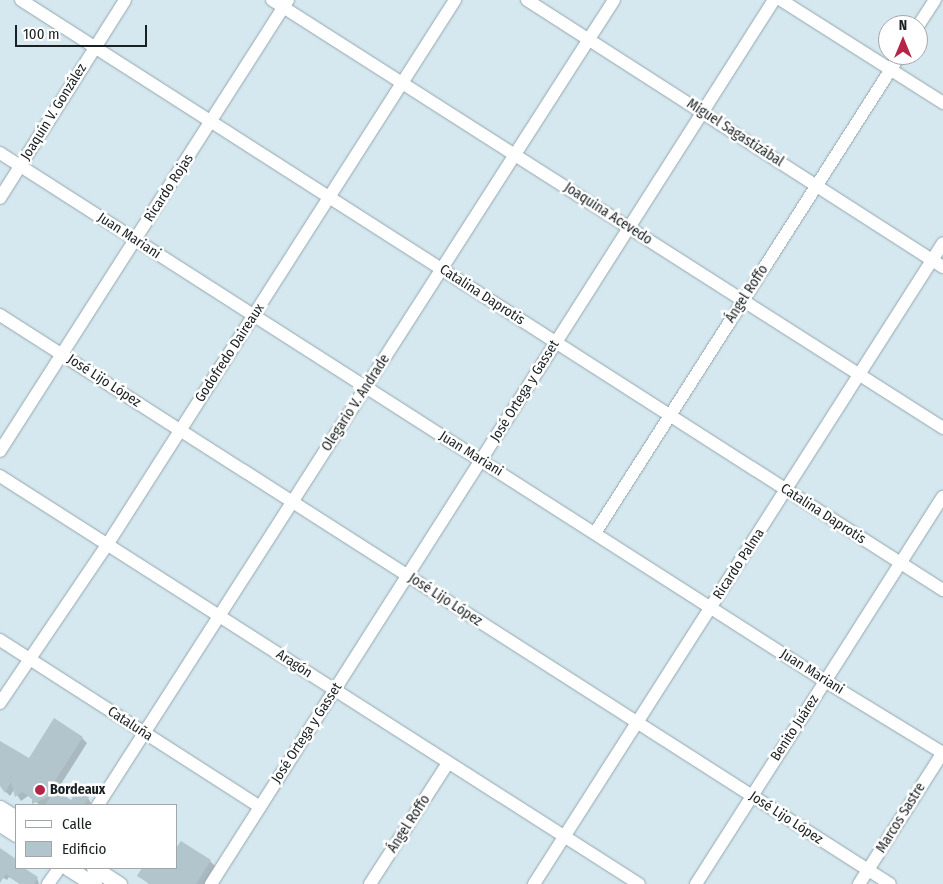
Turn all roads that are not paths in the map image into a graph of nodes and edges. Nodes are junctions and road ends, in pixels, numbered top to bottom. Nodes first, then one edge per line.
1 (21, 0) edge
2 (125, 0) edge
3 (272, 0) edge
4 (456, 0) edge
5 (527, 0) edge
6 (614, 0) edge
7 (774, 0) edge
8 (781, 0) edge
9 (935, 0) edge
10 (286, 4) edge
11 (925, 15) edge
12 (589, 40) junction
13 (95, 48) junction
14 (893, 65) edge
15 (890, 70) junction
16 (402, 83) junction
17 (943, 103) edge
18 (702, 112) junction
19 (211, 122) junction
20 (0, 153) edge
21 (515, 155) junction
22 (20, 166) junction
23 (816, 185) junction
24 (0, 198) edge
25 (329, 198) junction
26 (629, 228) junction
27 (135, 240) junction
28 (943, 243) edge
29 (938, 263) edge
30 (441, 270) junction
31 (743, 300) junction
32 (0, 315) edge
33 (254, 316) junction
34 (556, 343) junction
35 (62, 355) junction
36 (859, 374) junction
37 (366, 387) junction
38 (669, 416) junction
39 (943, 428) edge
40 (180, 431) junction
41 (0, 451) edge
42 (481, 461) junction
43 (0, 476) edge
44 (786, 490) junction
45 (943, 497) edge
46 (292, 502) junction
47 (595, 533) junction
48 (108, 545) junction
49 (900, 564) junction
50 (407, 576) junction
51 (943, 590) edge
52 (710, 608) junction
53 (219, 616) junction
54 (0, 640) edge
55 (30, 659) junction
56 (825, 681) junction
57 (334, 690) junction
58 (0, 703) edge
59 (637, 723) junction
60 (145, 733) junction
61 (943, 752) edge
62 (448, 763) junction
63 (752, 796) junction
64 (99, 804) edge
65 (260, 807) junction
66 (0, 808) edge
67 (15, 817) edge
68 (0, 824) edge
69 (15, 833) edge
70 (564, 837) junction
71 (57, 869) edge
72 (70, 869) edge
73 (96, 869) edge
74 (868, 870) junction
75 (48, 884) edge
76 (94, 884) edge
77 (119, 884) edge
78 (211, 884) edge
79 (370, 884) edge
80 (534, 884) edge
81 (639, 884) edge
82 (696, 884) edge
83 (860, 884) edge
84 (890, 884) edge

1 - 13 street, Catalina Daprotis
2 - 13 street, Joaquín V. González
3 - 10 street, Joaquina Acevedo
4 - 16 street, Godofredo Daireaux
5 - 12 street, Miguel Sagastizábal
6 - 12 street, Olegario V. Andrade
7 - 18 street, José Ortega y Gasset
8 - 15 street
9 - 11 street
10 - 16 street, Joaquina Acevedo
10 - 19 street, Ricardo Rojas
12 - 18 street, Miguel Sagastizábal
12 - 21 street, Olegario V. Andrade
13 - 19 street, Catalina Daprotis
13 - 22 street, Joaquín V. González
14 - 15 street, Ángel Roffo
15 - 17 street
15 - 23 street, Ángel Roffo
16 - 21 street, Joaquina Acevedo
16 - 25 street, Godofredo Daireaux
18 - 23 street, Miguel Sagastizábal
18 - 26 street, José Ortega y Gasset
19 - 25 street, Catalina Daprotis
19 - 27 street, Ricardo Rojas
20 - 22 street, Juan Mariani
21 - 26 street, Joaquina Acevedo
21 - 30 street, Olegario V. Andrade
22 - 24 street, Joaquín V. González
22 - 27 street, Juan Mariani
23 - 29 street, Miguel Sagastizábal
23 - 31 street, Ángel Roffo
25 - 30 street, Catalina Daprotis
25 - 33 street, Godofredo Daireaux
26 - 31 street, Joaquina Acevedo
26 - 34 street, José Ortega y Gasset
27 - 33 street, Juan Mariani
27 - 35 street, Ricardo Rojas
28 - 29 street, Ricardo Palma
29 - 36 street, Ricardo Palma
30 - 34 street, Catalina Daprotis
30 - 37 street, Olegario V. Andrade
31 - 36 street, Joaquina Acevedo
31 - 38 street, Ángel Roffo
32 - 35 street, José Lijo López
33 - 37 street, Juan Mariani
33 - 40 street, Godofredo Daireaux
34 - 38 street, Catalina Daprotis
34 - 42 street, José Ortega y Gasset
35 - 40 street, José Lijo López
35 - 41 street, Ricardo Rojas
36 - 39 street, Joaquina Acevedo
36 - 44 street, Ricardo Palma
37 - 42 street, Juan Mariani
37 - 46 street, Olegario V. Andrade
38 - 44 street, Catalina Daprotis
38 - 47 street, Ángel Roffo
40 - 46 street, José Lijo López
40 - 48 street, Godofredo Daireaux
42 - 47 street, Juan Mariani
42 - 50 street, José Ortega y Gasset
43 - 48 street, Aragón
44 - 49 street, Catalina Daprotis
44 - 52 street, Ricardo Palma
45 - 49 street, Benito Juárez
46 - 50 street, José Lijo López
46 - 53 street, Olegario V. Andrade
47 - 52 street, Juan Mariani
48 - 53 street, Aragón
48 - 55 street, Godofredo Daireaux
49 - 51 street, Catalina Daprotis
49 - 56 street, Benito Juárez
50 - 57 street, José Ortega y Gasset
50 - 59 street, José Lijo López
52 - 56 street, Juan Mariani
52 - 59 street, Ricardo Palma
53 - 57 street, Aragón
53 - 60 street, Olegario V. Andrade
54 - 55 street, Cataluña
55 - 58 street, Godofredo Daireaux
55 - 60 street, Cataluña
56 - 61 street, Juan Mariani
56 - 63 street, Benito Juárez
57 - 62 street, Aragón
57 - 65 street, José Ortega y Gasset
59 - 63 street, José Lijo López
59 - 70 street, Ricardo Palma
60 - 64 street, Olegario V. Andrade
60 - 65 street, Cataluña
61 - 74 street, Marcos Sastre
62 - 70 street, Aragón
62 - 79 street, Ángel Roffo
63 - 74 street, José Lijo López
63 - 82 street, Benito Juárez
65 - 78 street, José Ortega y Gasset
66 - 67 main road
68 - 69 main road
70 - 80 street, Ricardo Palma
70 - 81 street, Aragón
71 - 75 street
72 - 76 main road
73 - 77 main road
74 - 83 street, Marcos Sastre
74 - 84 street, José Lijo López

